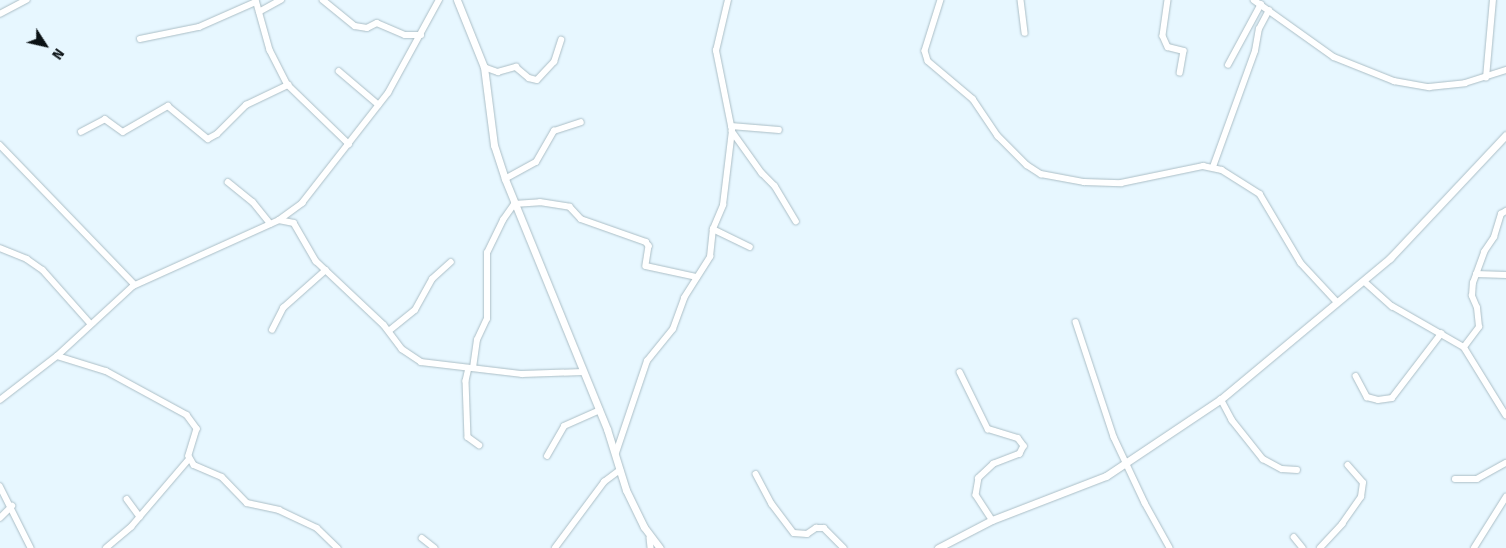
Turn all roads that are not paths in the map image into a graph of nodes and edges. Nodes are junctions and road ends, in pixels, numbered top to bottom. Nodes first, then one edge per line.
1 (26, 0) edge
2 (281, 0) edge
3 (322, 0) edge
4 (439, 0) edge
5 (457, 0) edge
6 (728, 0) edge
7 (941, 0) edge
8 (1021, 0) edge
9 (1168, 0) edge
10 (1254, 0) edge
11 (1493, 0) edge
12 (256, 1) edge
13 (1261, 4) junction
14 (1269, 10) junction
15 (259, 12) junction
16 (0, 14) edge
17 (1026, 33) dead end
18 (421, 35) junction
19 (140, 39) dead end
20 (561, 40) dead end
21 (1228, 65) dead end
22 (484, 67) junction
23 (1506, 70) edge
24 (339, 71) dead end
25 (1180, 73) dead end
26 (1486, 78) junction
27 (288, 85) junction
28 (379, 105) junction
29 (581, 122) dead end
30 (732, 128) junction
31 (779, 130) dead end
32 (81, 132) dead end
33 (1506, 135) edge
34 (0, 144) edge
35 (349, 144) junction
36 (1213, 167) junction
37 (504, 180) junction
38 (228, 182) dead end
39 (514, 204) junction
40 (1506, 211) edge
41 (280, 220) junction
42 (796, 221) dead end
43 (270, 224) junction
44 (713, 229) junction
45 (750, 247) dead end
46 (0, 248) edge
47 (451, 262) dead end
48 (326, 270) junction
49 (1476, 274) junction
50 (1506, 275) edge
51 (697, 277) junction
52 (1364, 281) junction
53 (135, 285) junction
54 (1338, 303) junction
55 (1076, 322) dead end
56 (91, 324) junction
57 (272, 330) dead end
58 (389, 331) junction
59 (1441, 334) junction
60 (1464, 347) junction
61 (57, 356) junction
62 (471, 368) junction
63 (583, 372) junction
64 (960, 372) dead end
65 (1356, 376) dead end
66 (1221, 399) junction
67 (0, 400) edge
68 (600, 410) junction
69 (1506, 415) edge
70 (478, 445) dead end
71 (616, 453) junction
72 (547, 456) dead end
73 (189, 459) junction
74 (1506, 463) edge
75 (1127, 464) junction
76 (1348, 466) dead end
77 (620, 470) junction
78 (1297, 470) dead end
79 (756, 474) dead end
80 (1455, 479) dead end
81 (0, 486) edge
82 (127, 499) dead end
83 (1505, 501) edge
84 (12, 506) junction
85 (140, 517) junction
86 (0, 518) edge
87 (992, 520) junction
88 (1294, 537) dead end
89 (422, 538) dead end
90 (650, 538) junction
91 (30, 548) edge
92 (106, 548) edge
93 (338, 548) edge
94 (435, 548) edge
95 (556, 548) edge
96 (651, 548) edge
97 (660, 548) edge
98 (844, 548) edge
99 (938, 548) edge
100 (1170, 548) edge
101 (1303, 548) edge
102 (1320, 548) edge
103 (1474, 548) edge

1 - 16 street
2 - 15 street
3 - 18 street
4 - 18 street
5 - 22 main road
6 - 30 street
7 - 36 street
8 - 17 street
9 - 25 street
10 - 13 street
11 - 26 street
12 - 15 street
12 - 19 street
13 - 14 street
13 - 21 street
14 - 26 street
14 - 36 street
15 - 27 street
18 - 28 street
20 - 22 street
22 - 37 main road
23 - 26 street
24 - 28 street
27 - 32 street
27 - 35 street
28 - 35 street
29 - 37 street
30 - 31 street
30 - 42 street
30 - 44 street
33 - 52 main road
34 - 53 street
35 - 41 street
36 - 54 street
37 - 39 main road
38 - 43 street
39 - 51 street
39 - 62 street
39 - 63 main road
40 - 49 street
41 - 43 street
41 - 48 street
43 - 53 street
44 - 45 street
44 - 51 street
46 - 56 street
47 - 58 street
48 - 57 street
48 - 58 street
49 - 50 street
49 - 60 street
51 - 71 street
52 - 54 main road
52 - 59 street
53 - 56 street
54 - 66 main road
55 - 75 street
56 - 61 street
58 - 62 street
59 - 60 street
59 - 65 street
60 - 69 street
61 - 67 street
61 - 73 street
62 - 63 street
62 - 70 street
63 - 68 main road
64 - 87 street
66 - 75 main road
66 - 78 street
68 - 71 main road
68 - 72 street
71 - 77 main road
73 - 85 street
73 - 93 street
74 - 80 street
75 - 87 main road
75 - 100 street
76 - 102 street
77 - 90 main road
77 - 95 street
79 - 98 street
81 - 84 street
82 - 85 street
83 - 103 street
84 - 86 street
84 - 91 street
85 - 92 street
87 - 99 main road
88 - 101 street
89 - 94 street
90 - 96 street
90 - 97 main road

